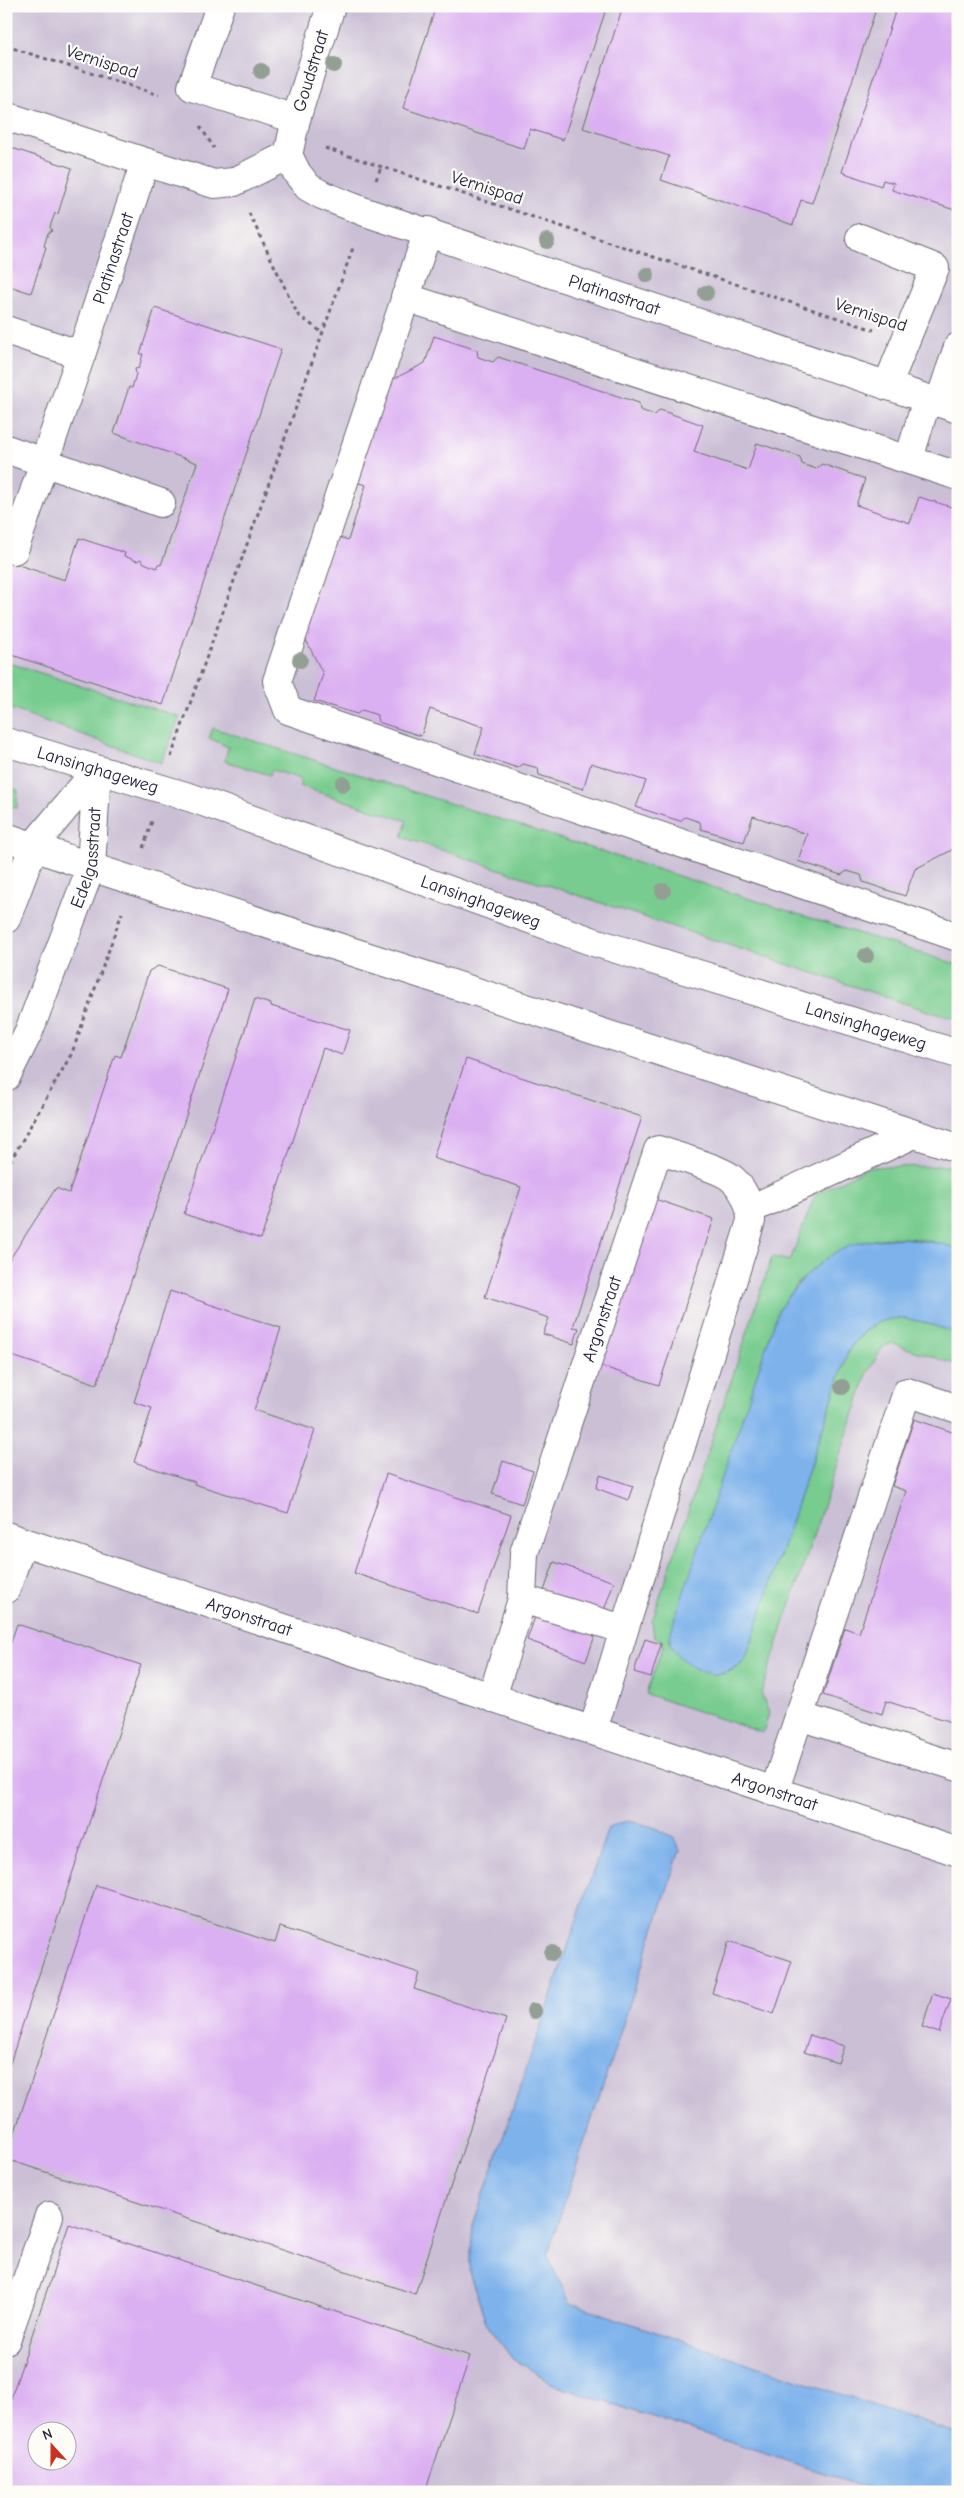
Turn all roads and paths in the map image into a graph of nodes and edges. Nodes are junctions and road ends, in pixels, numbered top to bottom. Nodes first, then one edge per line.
1 (220, 6) edge
2 (331, 6) edge
3 (6, 46) edge
4 (168, 98) dead end
5 (6, 116) edge
6 (196, 119) dead end
7 (292, 137) junction
8 (145, 162) junction
9 (381, 167) junction
10 (234, 182) junction
11 (365, 212) junction
12 (428, 231) junction
13 (860, 238) dead end
14 (405, 296) junction
15 (6, 330) edge
16 (323, 333) junction
17 (906, 341) junction
18 (958, 347) edge
19 (81, 355) junction
20 (887, 386) junction
21 (941, 404) edge
22 (6, 449) edge
23 (909, 459) junction
24 (44, 462) junction
25 (958, 476) edge
26 (161, 503) dead end
27 (14, 550) dead end
28 (6, 742) edge
29 (97, 770) junction
30 (162, 788) junction
31 (6, 837) edge
32 (34, 845) junction
33 (91, 867) junction
34 (132, 879) junction
35 (6, 919) edge
36 (958, 935) edge
37 (958, 1054) edge
38 (6, 1077) edge
39 (914, 1134) junction
40 (958, 1148) edge
41 (6, 1169) edge
42 (751, 1209) junction
43 (958, 1409) edge
44 (14, 1540) edge
45 (6, 1589) edge
46 (522, 1599) junction
47 (623, 1630) junction
48 (492, 1698) junction
49 (799, 1716) junction
50 (593, 1730) junction
51 (958, 1768) edge
52 (764, 1788) junction
53 (958, 1852) edge
54 (49, 2216) dead end
55 (6, 2340) edge

1 - 7 street
2 - 7 street, Goudstraat
3 - 4 path, Vernispad
5 - 8 street
6 - 10 path
7 - 9 path, Vernispad
7 - 10 street
7 - 11 street, Platinastraat
8 - 10 street
8 - 19 street, Platinastraat
9 - 11 path
9 - 17 path, Vernispad
10 - 16 path
11 - 12 street, Platinastraat
11 - 16 path
12 - 14 street
12 - 20 street, Platinastraat
13 - 17 street
14 - 23 street
14 - 36 street
15 - 19 street
16 - 30 path
17 - 20 street
18 - 21 street
19 - 24 street, Platinastraat
20 - 21 street, Platinastraat
21 - 23 street
22 - 24 street
23 - 25 street
24 - 26 street
24 - 27 street, Platinastraat
28 - 29 street, Lansinghageweg
29 - 30 street, Lansinghageweg
29 - 32 street, Edelgasstraat
29 - 33 street, Edelgasstraat
30 - 34 path
30 - 37 street, Lansinghageweg
31 - 32 street
32 - 33 street
32 - 35 street, Edelgasstraat
33 - 34 street
33 - 38 street, Edelgasstraat
34 - 39 street
34 - 41 path
39 - 40 street
39 - 42 street
42 - 46 street, Argonstraat
42 - 47 street
43 - 49 street
44 - 45 street
44 - 48 street, Argonstraat
46 - 47 street
46 - 48 street, Argonstraat
47 - 50 street
48 - 50 street, Argonstraat
49 - 51 street
49 - 52 street
50 - 52 street, Argonstraat
52 - 53 street, Argonstraat
54 - 55 street

